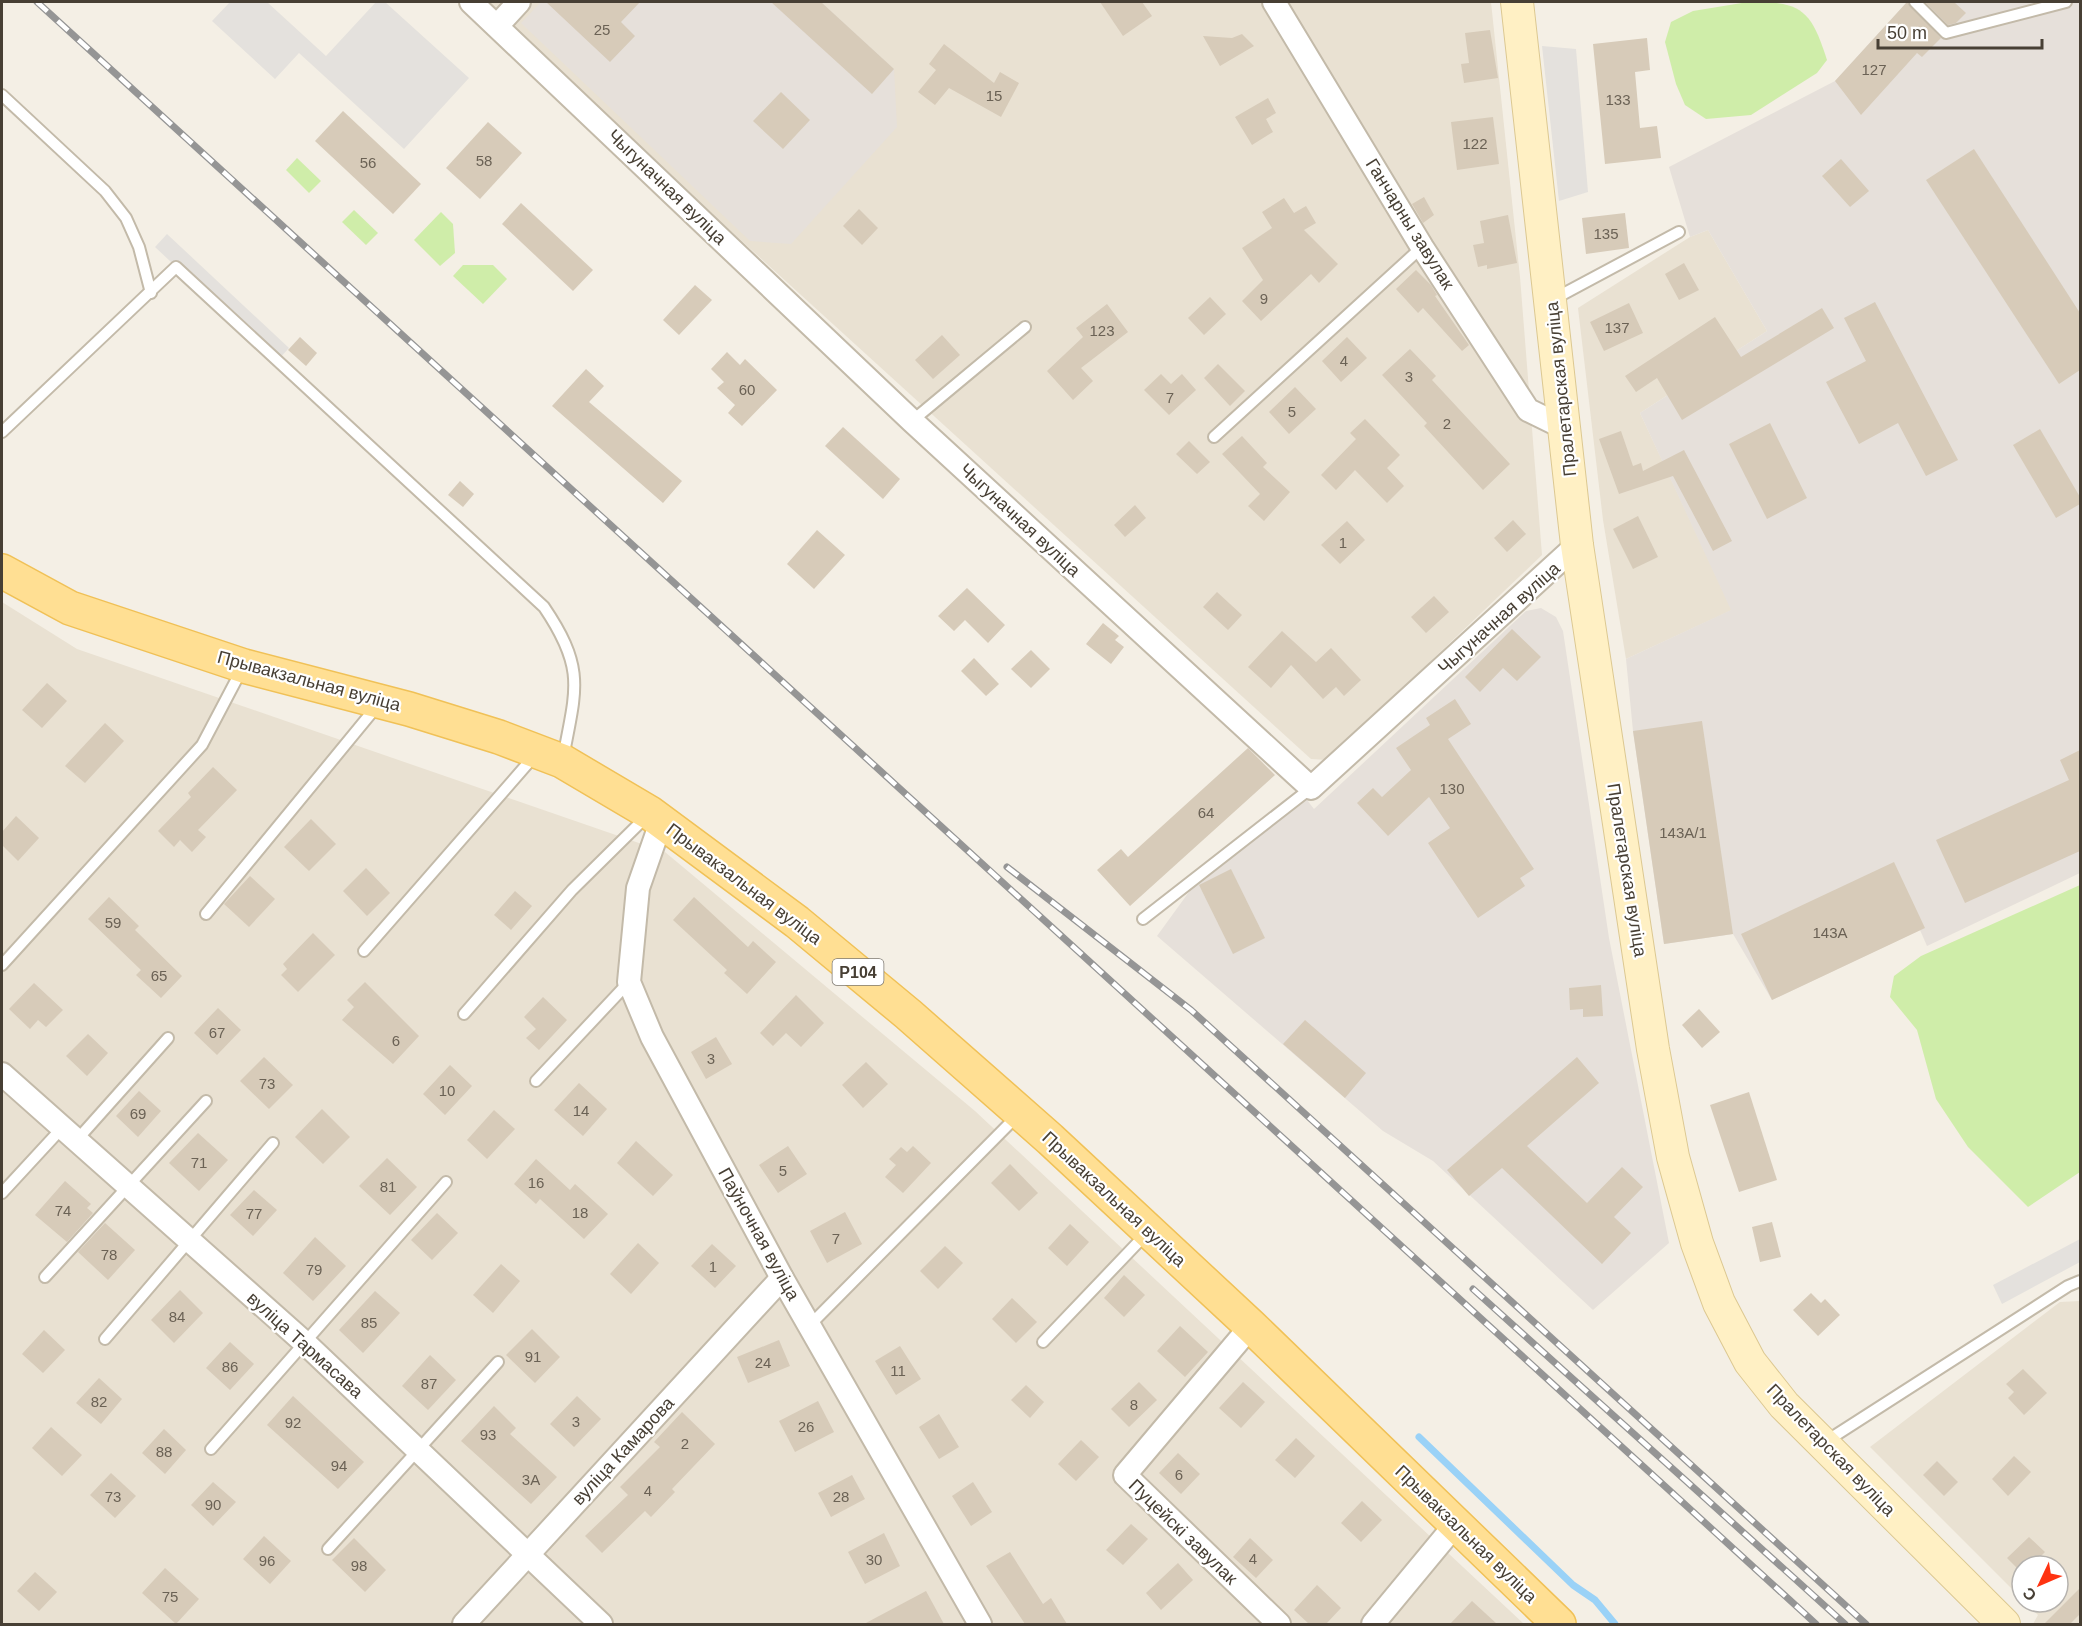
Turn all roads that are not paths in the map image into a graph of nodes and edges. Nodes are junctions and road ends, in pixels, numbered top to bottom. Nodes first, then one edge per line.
1 (471, 2) edge
2 (519, 2) edge
3 (1274, 2) edge
4 (1517, 2) edge
5 (1916, 2) edge
6 (2066, 2) edge
7 (497, 26) junction
8 (2, 94) edge
9 (1679, 232) dead end
10 (1422, 247) junction
11 (151, 293) junction
12 (1551, 300) junction
13 (1025, 327) dead end
14 (912, 421) junction
15 (1565, 428) junction
16 (2, 432) edge
17 (1214, 437) dead end
18 (1577, 544) junction
19 (2, 571) edge
20 (244, 666) junction
21 (381, 701) junction
22 (550, 757) junction
23 (1311, 788) junction
24 (656, 818) junction
25 (206, 914) dead end
26 (1143, 919) dead end
27 (364, 951) dead end
28 (2, 965) edge
29 (629, 982) junction
30 (465, 1014) dead end
31 (168, 1038) dead end
32 (2, 1074) edge
33 (536, 1081) dead end
34 (206, 1101) dead end
35 (1020, 1114) junction
36 (69, 1134) junction
37 (273, 1143) dead end
38 (446, 1182) dead end
39 (128, 1186) junction
40 (2, 1193) edge
41 (1149, 1231) junction
42 (190, 1242) junction
43 (45, 1277) dead end
44 (782, 1278) junction
45 (2080, 1281) edge
46 (810, 1325) junction
47 (1251, 1326) junction
48 (105, 1339) dead end
49 (1043, 1342) dead end
50 (305, 1343) junction
51 (498, 1362) dead end
52 (1822, 1444) junction
53 (211, 1449) dead end
54 (418, 1449) junction
55 (1455, 1525) junction
56 (328, 1549) dead end
57 (529, 1554) junction
58 (464, 1624) edge
59 (602, 1624) edge
60 (980, 1624) edge
61 (1279, 1624) edge
62 (1373, 1624) edge
63 (1559, 1624) edge
64 (2004, 1624) edge

1 - 7 street, Чыгуначная вуліца
2 - 7 street
3 - 10 street, Ганчарны завулак
4 - 12 main road, Пралетарская вуліца
5 - 6 lane
7 - 14 street, Чыгуначная вуліца
8 - 11 lane
9 - 12 lane
10 - 15 street, Ганчарны завулак
10 - 17 lane
11 - 16 lane
11 - 22 lane
12 - 15 main road, Пралетарская вуліца
13 - 14 lane
14 - 23 street, Чыгуначная вуліца
15 - 18 main road, Пралетарская вуліца
18 - 23 street, Чыгуначная вуліца
18 - 52 main road, Пралетарская вуліца
19 - 20 main road, Прывакзальная вуліца / Р104
20 - 21 main road, Прывакзальная вуліца / Р104
20 - 28 lane
21 - 22 main road, Прывакзальная вуліца / Р104
21 - 25 lane
22 - 24 main road, Прывакзальная вуліца / Р104
22 - 27 lane
23 - 26 lane
24 - 29 street, Паўночная вуліца
24 - 30 lane
24 - 35 main road, Прывакзальная вуліца / Р104
29 - 33 lane
29 - 44 street, Паўночная вуліца
31 - 36 lane
32 - 36 street, вуліца Тармасава
34 - 39 lane
35 - 41 main road, Прывакзальная вуліца / Р104
35 - 46 lane
36 - 39 street, вуліца Тармасава
36 - 40 lane
37 - 42 lane
38 - 50 lane
39 - 42 street, вуліца Тармасава
39 - 43 lane
41 - 47 main road, Прывакзальная вуліца / Р104
41 - 49 lane
42 - 48 lane
42 - 50 street, вуліца Тармасава
44 - 46 street, Паўночная вуліца
44 - 57 street, вуліца Камарова
45 - 52 lane
46 - 60 street, Паўночная вуліца
47 - 55 main road, Прывакзальная вуліца / Р104
47 - 61 street, Пуцейскі завулак
50 - 53 lane
50 - 54 street, вуліца Тармасава
51 - 54 lane
52 - 64 main road, Пралетарская вуліца
54 - 56 lane
54 - 57 street, вуліца Тармасава
55 - 62 street
55 - 63 main road, Прывакзальная вуліца / Р104
57 - 58 street, вуліца Камарова
57 - 59 street, вуліца Тармасава

